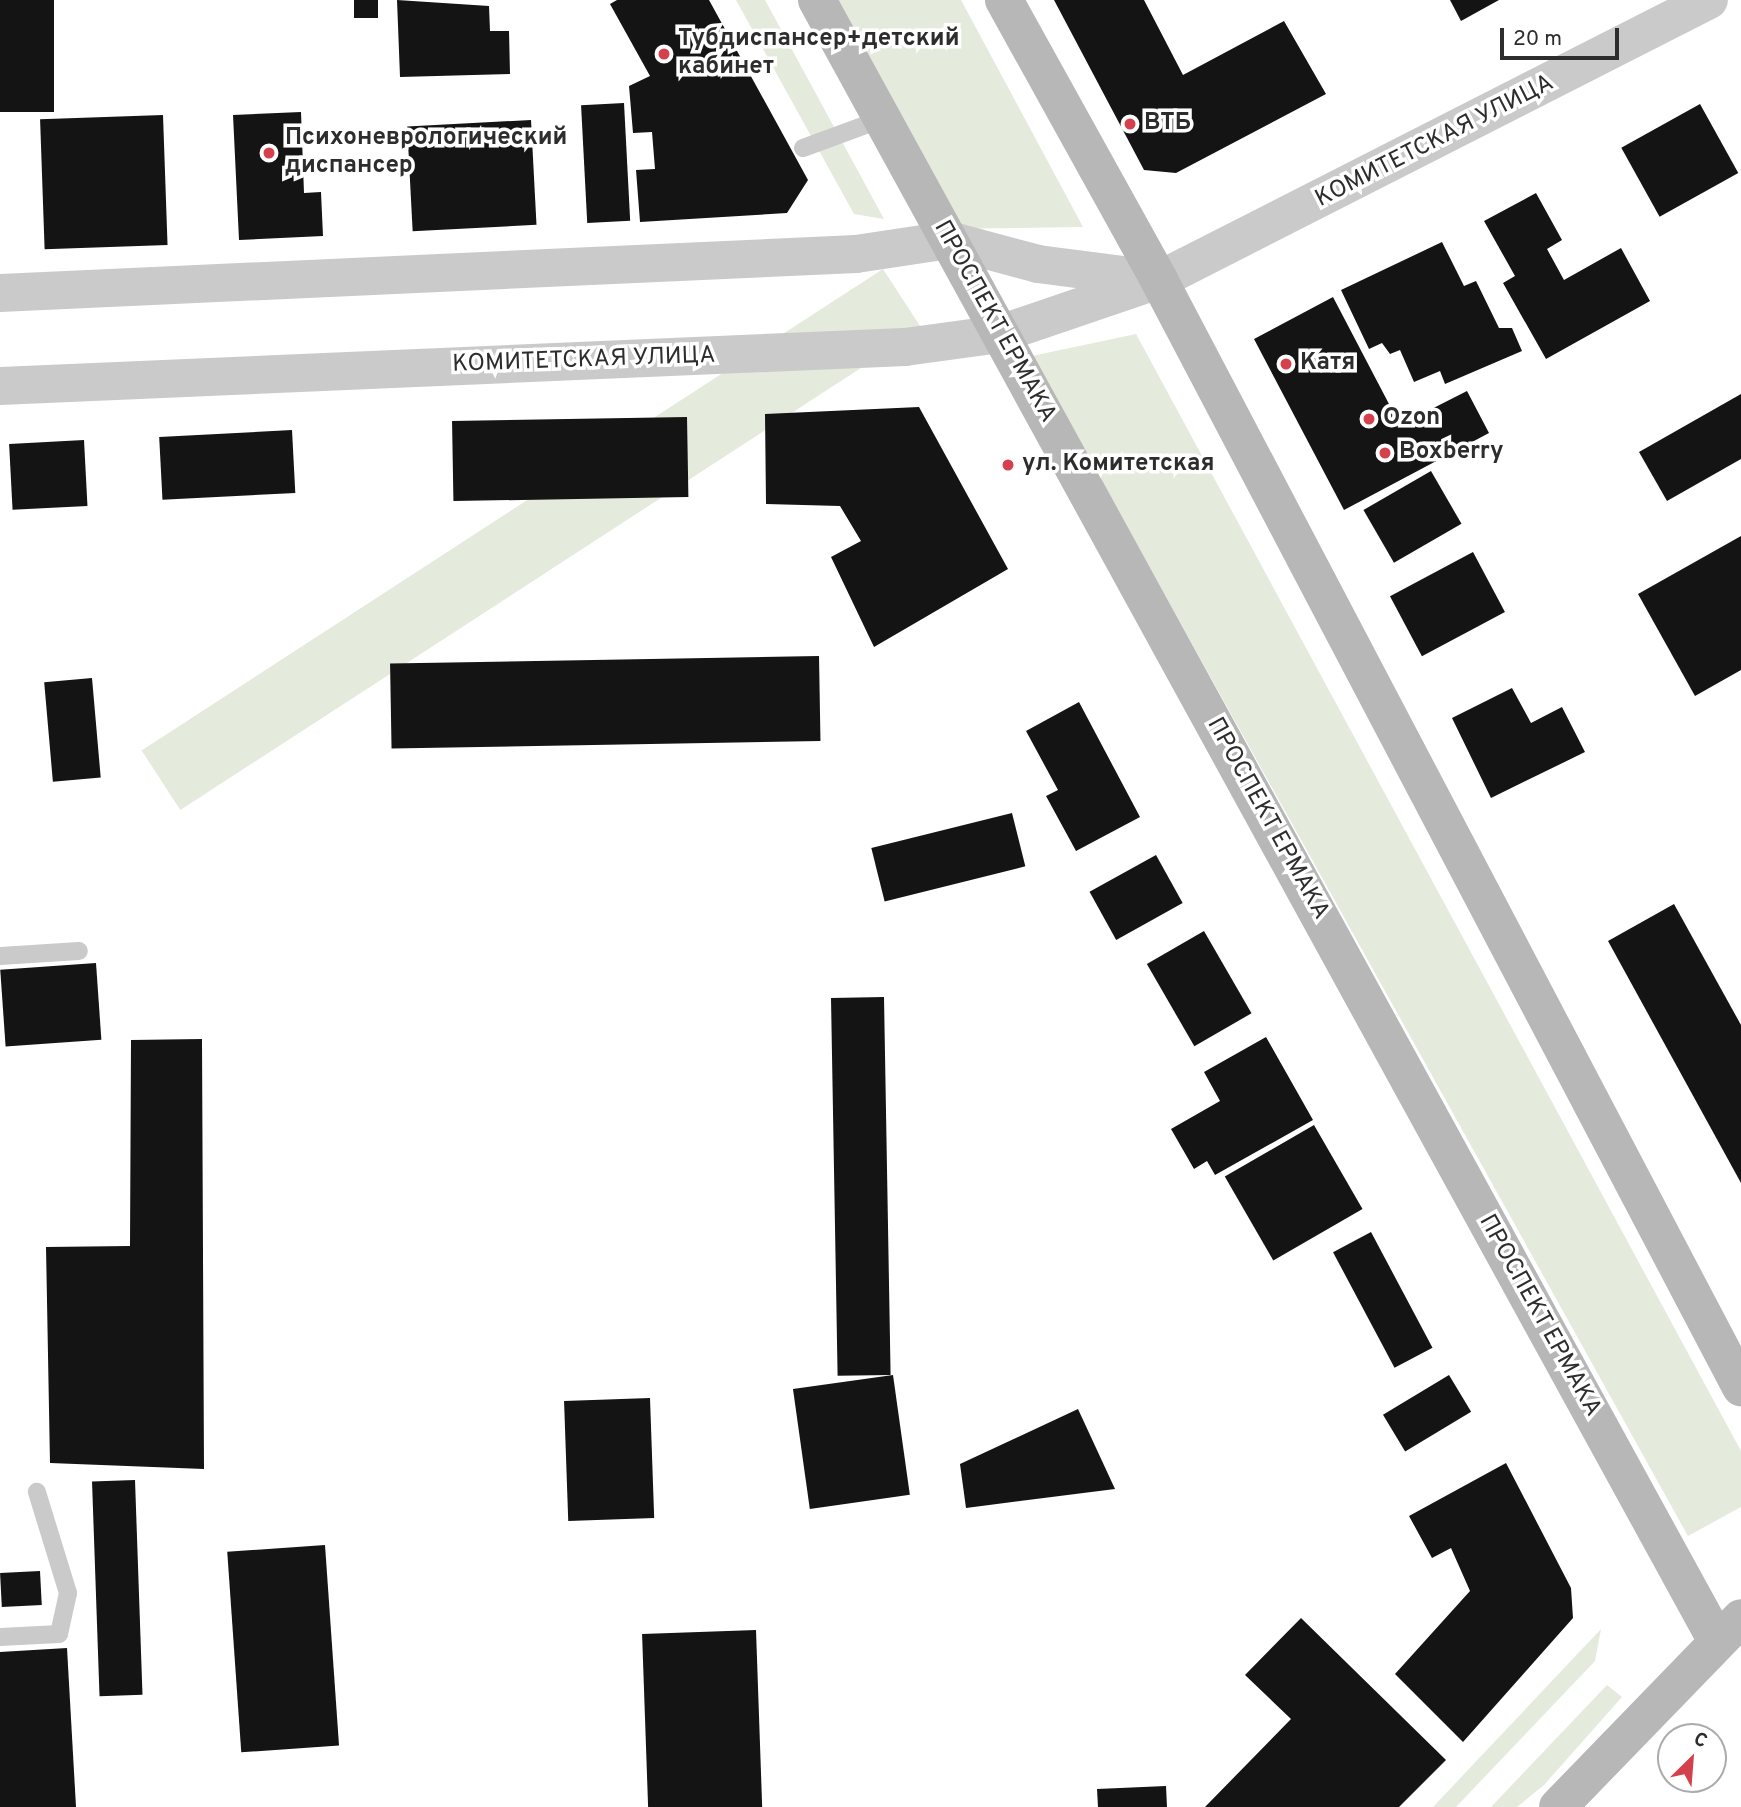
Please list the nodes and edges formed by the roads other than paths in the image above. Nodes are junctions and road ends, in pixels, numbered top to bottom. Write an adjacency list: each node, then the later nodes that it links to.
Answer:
1 (817, 0): 4 (main road, ПРОСПЕКТ ЕРМАКА)
2 (1003, 0): 7 (main road)
3 (1709, 0): 7 (street, КОМИТЕТСКАЯ УЛИЦА)
4 (882, 119): 5 (lane); 6 (main road, ПРОСПЕКТ ЕРМАКА)
5 (803, 148)
6 (949, 240): 7 (street); 8 (street); 9 (main road, ПРОСПЕКТ ЕРМАКА)
7 (1159, 280): 9 (street, КОМИТЕТСКАЯ УЛИЦА); 13 (main road)
8 (0, 293)
9 (1000, 334): 10 (street, КОМИТЕТСКАЯ УЛИЦА); 15 (main road, ПРОСПЕКТ ЕРМАКА)
10 (0, 386)
11 (79, 951): 12 (lane)
12 (0, 956)
13 (1741, 1387)
14 (37, 1492): 16 (lane)
15 (1729, 1628): 17 (main road)
16 (0, 1637)
17 (1558, 1807)

